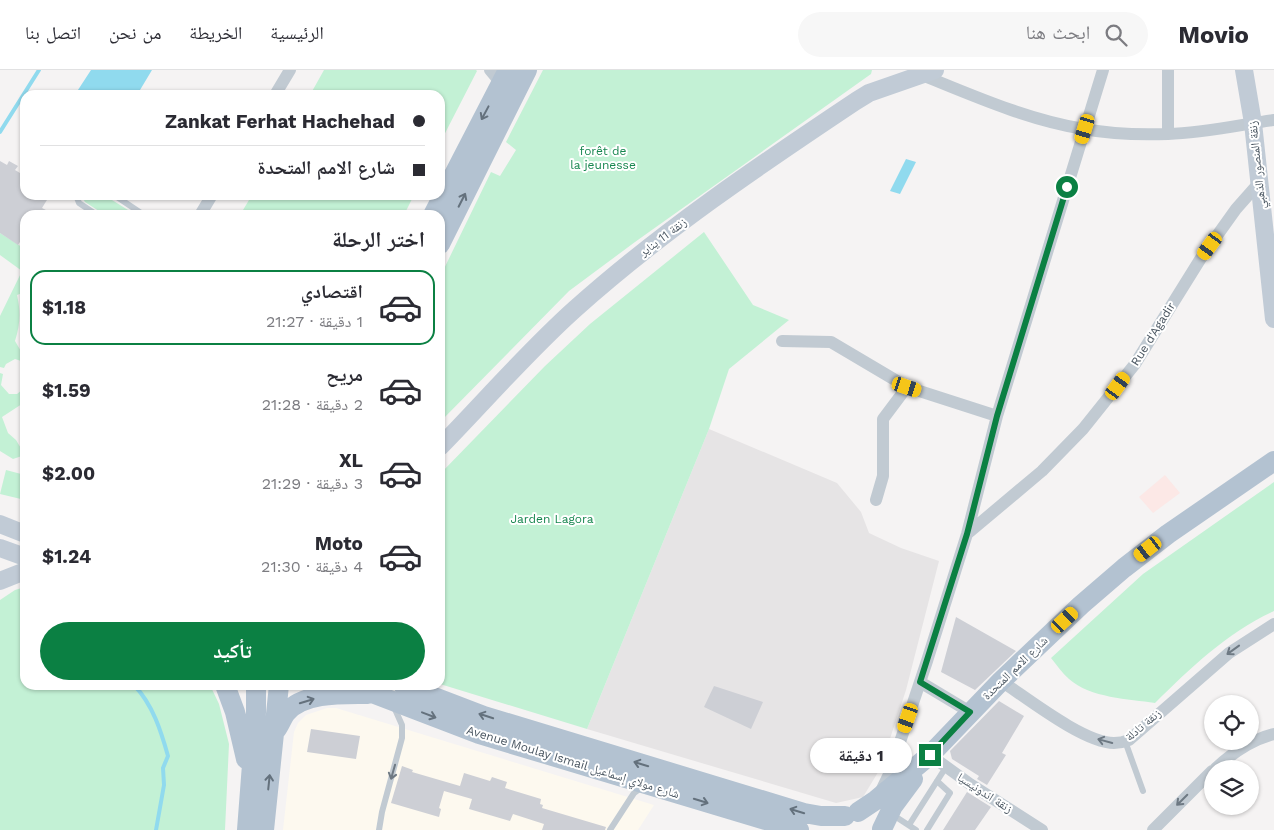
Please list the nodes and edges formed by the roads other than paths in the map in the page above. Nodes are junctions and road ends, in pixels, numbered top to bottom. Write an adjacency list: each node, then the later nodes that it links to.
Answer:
1 (290, 70): 8 (street)
2 (527, 70): 7 (main road)
3 (1103, 70): 11 (street)
4 (1168, 70): 12 (street)
5 (1244, 70): 10 (main road, زنقة المنصور الذهبي)
6 (928, 73): 11 (street); 24 (main road, زنقة 11 يناير)
7 (504, 78): 14 (main road, one-way to 14); 19 (main road, one-way to 7)
8 (277, 90)
9 (1274, 120): 10 (street)
10 (1253, 123): 12 (street); 13 (main road, زنقة المنصور الذهبي)
11 (1085, 129): 12 (street); 23 (street)
12 (1168, 134)
13 (1259, 183): 20 (main road, زنقة المنصور الذهبي); 30 (street, Rue d'Agadir)
14 (445, 190)
15 (78, 200): 17 (lane)
16 (122, 200): 18 (lane)
17 (90, 210)
18 (136, 210)
19 (445, 231)
20 (1274, 319)
21 (782, 341): 22 (street)
22 (907, 387): 23 (street); 26 (street)
23 (997, 416): 30 (street)
24 (445, 442)
25 (1274, 461): 37 (main road, شارع الامم المتحدة)
26 (876, 500)
27 (0, 524): 29 (main road)
28 (0, 531): 31 (main road)
29 (20, 532)
30 (967, 534): 38 (street)
31 (0, 537)
32 (0, 548): 33 (main road)
33 (20, 555)
34 (20, 573): 35 (main road)
35 (0, 581)
36 (1274, 624): 48 (street, زنقة تادلة, one-way to 48)
37 (1001, 681): 45 (main road, شارع الامم المتحدة); 48 (street, زنقة تادلة, one-way to 37)
38 (920, 682): 45 (street); 56 (street)
39 (227, 690): 51 (main road)
40 (256, 690): 51 (main road)
41 (278, 690): 46 (main road)
42 (365, 690): 44 (main road, Avenue Moulay Ismail شارع مولاي إسماعيل)
43 (416, 690): 57 (main road, Avenue Moulay Ismail شارع مولاي إسماعيل, one-way to 43)
44 (379, 695): 46 (main road, one-way to 44); 54 (main road, Avenue Moulay Ismail شارع مولاي إسماعيل, one-way to 54); 62 (lane, one-way to 62)
45 (970, 712): 50 (main road, شارع الامم المتحدة)
46 (274, 734): 61 (main road, one-way to 46)
47 (1274, 734): 49 (street)
48 (1125, 741): 55 (lane)
49 (1227, 760)
50 (938, 761): 52 (lane); 56 (main road, شارع الامم المتحدة); 66 (street, زنقة اندونيسيا)
51 (250, 776): 60 (main road)
52 (937, 780): 58 (lane); 65 (lane)
53 (1204, 780): 67 (street, one-way to 67)
54 (645, 784): 59 (main road, Avenue Moulay Ismail شارع مولاي إسماعيل, one-way to 59); 63 (lane)
55 (1143, 791)
56 (883, 818): 57 (main road); 57 (main road); 58 (lane)
57 (846, 819)
58 (909, 825): 64 (lane)
59 (789, 829)
60 (246, 830)
61 (264, 830)
62 (379, 830)
63 (610, 830)
64 (916, 830)
65 (927, 830)
66 (1042, 830)
67 (1153, 830)

